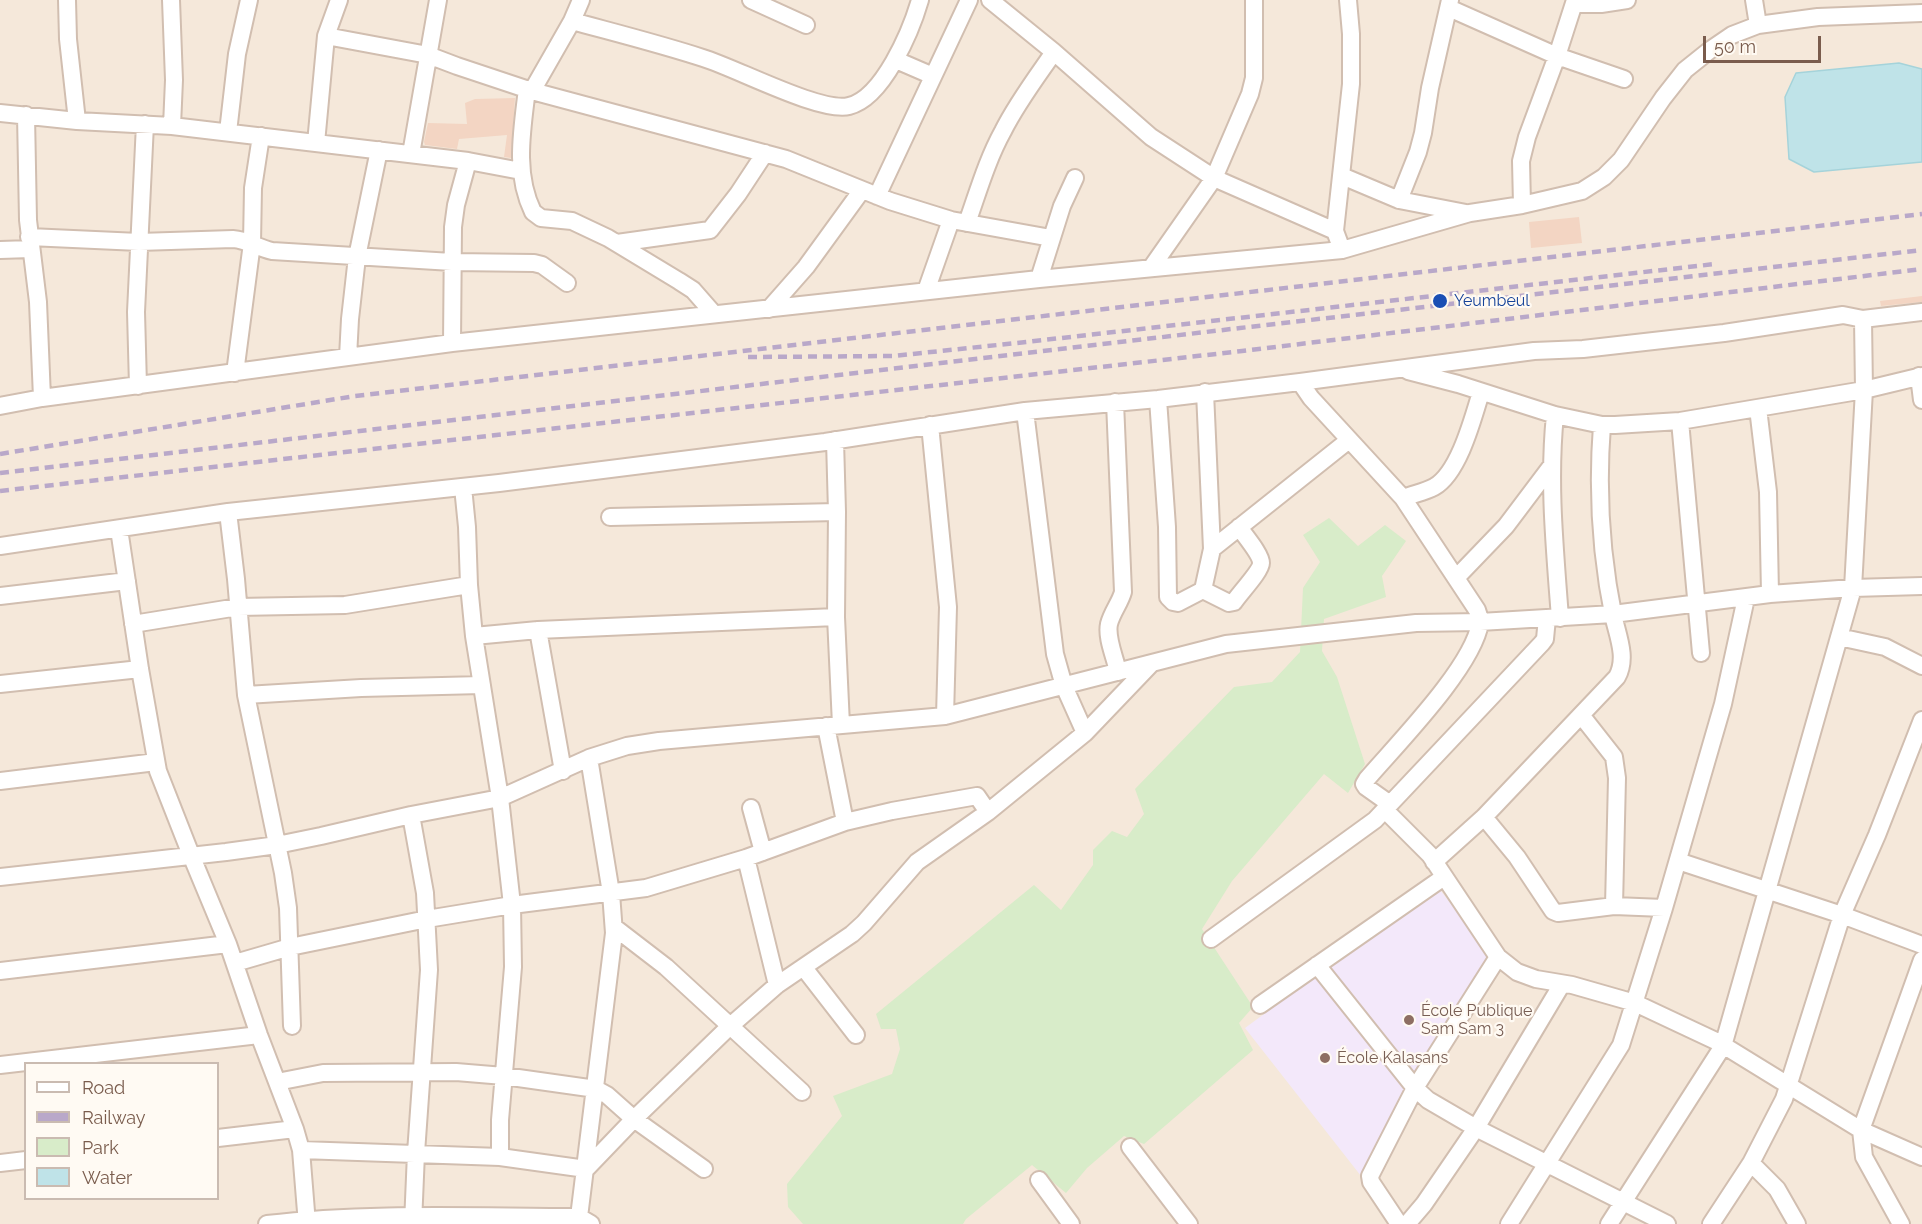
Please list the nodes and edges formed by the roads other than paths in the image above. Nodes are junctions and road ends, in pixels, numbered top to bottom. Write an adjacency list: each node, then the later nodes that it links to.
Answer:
1 (67, 0): 32 (street)
2 (171, 0): 34 (street)
3 (249, 0): 35 (street)
4 (339, 0): 22 (street)
5 (438, 0): 24 (street)
6 (581, 0): 19 (street)
7 (751, 0): 20 (street)
8 (920, 0): 26 (street)
9 (969, 0): 27 (street)
10 (990, 0): 23 (street)
11 (1254, 0): 45 (street)
12 (1348, 0): 43 (street)
13 (1627, 0): 15 (street)
14 (1754, 0): 21 (street)
15 (1574, 2): 25 (street)
16 (1450, 4): 25 (street); 47 (street)
17 (1871, 8): 18 (street); 21 (street)
18 (1922, 14)
19 (572, 21): 26 (street); 29 (street)
20 (806, 25)
21 (1758, 25): 48 (street)
22 (326, 36): 24 (street); 37 (street)
23 (1054, 52): 45 (street); 50 (street)
24 (428, 55): 29 (street); 40 (street)
25 (1557, 56): 28 (street); 48 (street)
26 (896, 60): 27 (street)
27 (933, 76): 46 (street)
28 (1624, 79)
29 (529, 90): 39 (street); 42 (street)
30 (0, 113): 31 (street)
31 (26, 115): 32 (street); 54 (street)
32 (78, 121): 33 (street)
33 (145, 124): 34 (street); 53 (street)
34 (172, 126): 35 (street)
35 (228, 132): 36 (street)
36 (261, 136): 37 (street); 55 (street)
37 (316, 143): 38 (street)
38 (379, 150): 40 (street); 59 (street)
39 (765, 153): 46 (street); 56 (street)
40 (411, 154): 41 (street)
41 (468, 161): 42 (street); 60 (street)
42 (521, 171): 56 (street)
43 (1342, 176): 47 (street); 51 (street)
44 (1075, 178): 52 (street)
45 (1214, 178): 51 (street); 61 (street)
46 (869, 193): 50 (street); 65 (street)
47 (1399, 200): 49 (street)
48 (1522, 205): 49 (street)
49 (1470, 213): 58 (street)
50 (959, 222): 52 (street); 64 (street)
51 (1335, 231): 58 (street)
52 (1051, 238): 62 (street)
53 (139, 242): 54 (street); 55 (street); 75 (street)
54 (30, 243): 57 (street); 79 (street)
55 (252, 243): 59 (street); 72 (street)
56 (617, 243): 67 (street)
57 (0, 250)
58 (1342, 250): 61 (street)
59 (357, 257): 60 (street); 70 (street)
60 (452, 262): 63 (street); 69 (street)
61 (1151, 268): 62 (street)
62 (1039, 279): 64 (street)
63 (567, 282)
64 (926, 291): 65 (street)
65 (769, 309): 67 (street)
66 (1922, 312): 68 (street)
67 (714, 314): 69 (street)
68 (1863, 319): 71 (street); 76 (street)
69 (452, 343): 70 (street)
70 (348, 357): 72 (street)
71 (1398, 369): 74 (street); 78 (street)
72 (235, 373): 75 (street)
73 (1920, 376): 76 (street); 81 (street)
74 (1300, 382): 77 (street); 91 (street)
75 (138, 386): 79 (street)
76 (1864, 390): 84 (street); 106 (street)
77 (1205, 392): 80 (street); 101 (street)
78 (1482, 392): 86 (street); 94 (street)
79 (42, 398): 83 (street)
80 (1158, 399): 82 (street); 107 (street)
81 (1922, 399)
82 (1115, 402): 85 (street); 125 (street)
83 (0, 406)
84 (1758, 408): 87 (street); 108 (street)
85 (1025, 411): 89 (street); 128 (street)
86 (1555, 415): 88 (street); 92 (street)
87 (1680, 421): 88 (street); 111 (street)
88 (1602, 424): 113 (street)
89 (930, 425): 90 (street); 131 (street)
90 (835, 440): 93 (street); 96 (street)
91 (1349, 440): 94 (street); 98 (street)
92 (1552, 465): 102 (street); 115 (street)
93 (463, 487): 95 (street); 104 (street)
94 (1403, 498): 102 (street)
95 (228, 512): 99 (street); 112 (street)
96 (837, 512): 97 (street); 114 (street)
97 (610, 517)
98 (1239, 527): 101 (street); 107 (street)
99 (120, 529): 100 (street); 103 (street)
100 (0, 546)
101 (1212, 549): 107 (street)
102 (1456, 578): 116 (street)
103 (127, 581): 109 (street); 117 (street)
104 (469, 585): 112 (street); 119 (street)
105 (1922, 586): 106 (street)
106 (1853, 588): 108 (street); 120 (street)
107 (1203, 590)
108 (1770, 594): 110 (street)
109 (0, 596)
110 (1746, 598): 111 (street); 150 (street)
111 (1696, 603): 113 (street); 121 (street)
112 (238, 607): 117 (street); 129 (street)
113 (1613, 614): 115 (street); 130 (street)
114 (836, 616): 118 (street); 133 (street)
115 (1553, 618): 116 (street); 140 (street)
116 (1480, 622): 122 (street); 140 (street)
117 (133, 624): 124 (street)
118 (538, 630): 119 (street); 137 (street)
119 (474, 636): 127 (street)
120 (1839, 637): 123 (street); 154 (street)
121 (1701, 653)
122 (1151, 664): 125 (street); 134 (street)
123 (1922, 666)
124 (140, 669): 126 (street); 136 (street)
125 (1118, 672): 128 (street)
126 (0, 684)
127 (482, 685): 129 (street); 139 (street)
128 (1064, 686): 131 (street); 134 (street)
129 (246, 695): 146 (street)
130 (1581, 715): 144 (street); 157 (street)
131 (945, 716): 133 (street)
132 (1922, 720): 159 (street)
133 (833, 725): 135 (street); 145 (street)
134 (1085, 733): 142 (street)
135 (589, 758): 137 (street); 155 (street)
136 (156, 762): 138 (street); 148 (street)
137 (563, 771): 139 (street)
138 (0, 781)
139 (500, 798): 143 (street); 156 (street)
140 (1387, 807): 151 (street); 162 (street)
141 (751, 808): 147 (street)
142 (988, 812): 145 (street); 170 (street)
143 (411, 815): 146 (street); 160 (street)
144 (1484, 817): 151 (street); 157 (street)
145 (845, 822): 147 (street)
146 (277, 845): 148 (street); 165 (street)
147 (763, 852): 149 (street)
148 (191, 855): 153 (street); 163 (street)
149 (746, 858): 155 (street); 173 (street)
150 (1678, 861): 154 (street); 158 (street)
151 (1434, 862): 152 (street)
152 (1444, 877): 166 (street); 169 (street)
153 (0, 878)
154 (1767, 890): 159 (street); 180 (street)
155 (611, 893): 156 (street); 161 (street)
156 (513, 904): 160 (street); 185 (street)
157 (1614, 906): 158 (street)
158 (1664, 908): 174 (street)
159 (1842, 915): 164 (street); 187 (street)
160 (427, 919): 165 (street); 184 (street)
161 (614, 927): 177 (street); 189 (street)
162 (1211, 939)
163 (228, 944): 168 (street); 171 (street)
164 (1922, 945)
165 (290, 947): 168 (street); 176 (street)
166 (1497, 957): 172 (street); 188 (street)
167 (1922, 960): 194 (street)
168 (235, 963): 178 (street)
169 (1317, 966): 175 (street); 188 (street)
170 (804, 968): 173 (street); 179 (street)
171 (0, 971)
172 (1562, 984): 174 (street); 192 (street)
173 (777, 985): 177 (street)
174 (1635, 1003): 180 (street); 203 (street)
175 (1260, 1005)
176 (292, 1026)
177 (729, 1027): 190 (street); 191 (street)
178 (259, 1035): 182 (street); 186 (street)
179 (856, 1035)
180 (1723, 1046): 187 (street); 208 (street)
181 (24, 1062): 183 (street)
182 (26, 1062)
183 (0, 1065)
184 (421, 1071): 185 (street); 186 (street); 198 (street)
185 (504, 1076): 189 (street); 199 (street)
186 (277, 1082): 193 (street)
187 (1788, 1087): 194 (street); 204 (street)
188 (1415, 1088): 192 (street); 215 (street)
189 (596, 1089): 191 (street); 205 (street)
190 (802, 1092)
191 (634, 1119): 205 (street); 206 (street)
192 (1476, 1128): 203 (street); 216 (street)
193 (295, 1129): 195 (street); 197 (street)
194 (1861, 1130): 200 (street); 222 (street)
195 (219, 1138)
196 (1130, 1147): 214 (street)
197 (301, 1150): 198 (street); 211 (street)
198 (416, 1152): 199 (street); 209 (street)
199 (500, 1157): 205 (street)
200 (1922, 1157)
201 (24, 1160): 202 (street)
202 (0, 1162)
203 (1547, 1164): 208 (street); 217 (street)
204 (1751, 1164): 220 (street); 221 (street)
205 (586, 1169): 210 (street)
206 (704, 1169)
207 (1039, 1180): 213 (street)
208 (1624, 1202): 218 (street); 219 (street)
209 (413, 1221): 210 (street); 211 (street)
210 (585, 1221)
211 (307, 1222): 212 (street)
212 (267, 1224)
213 (1071, 1224)
214 (1189, 1224)
215 (1399, 1224)
216 (1407, 1224)
217 (1509, 1224)
218 (1609, 1224)
219 (1667, 1224)
220 (1711, 1224)
221 (1797, 1224)
222 (1901, 1224)

